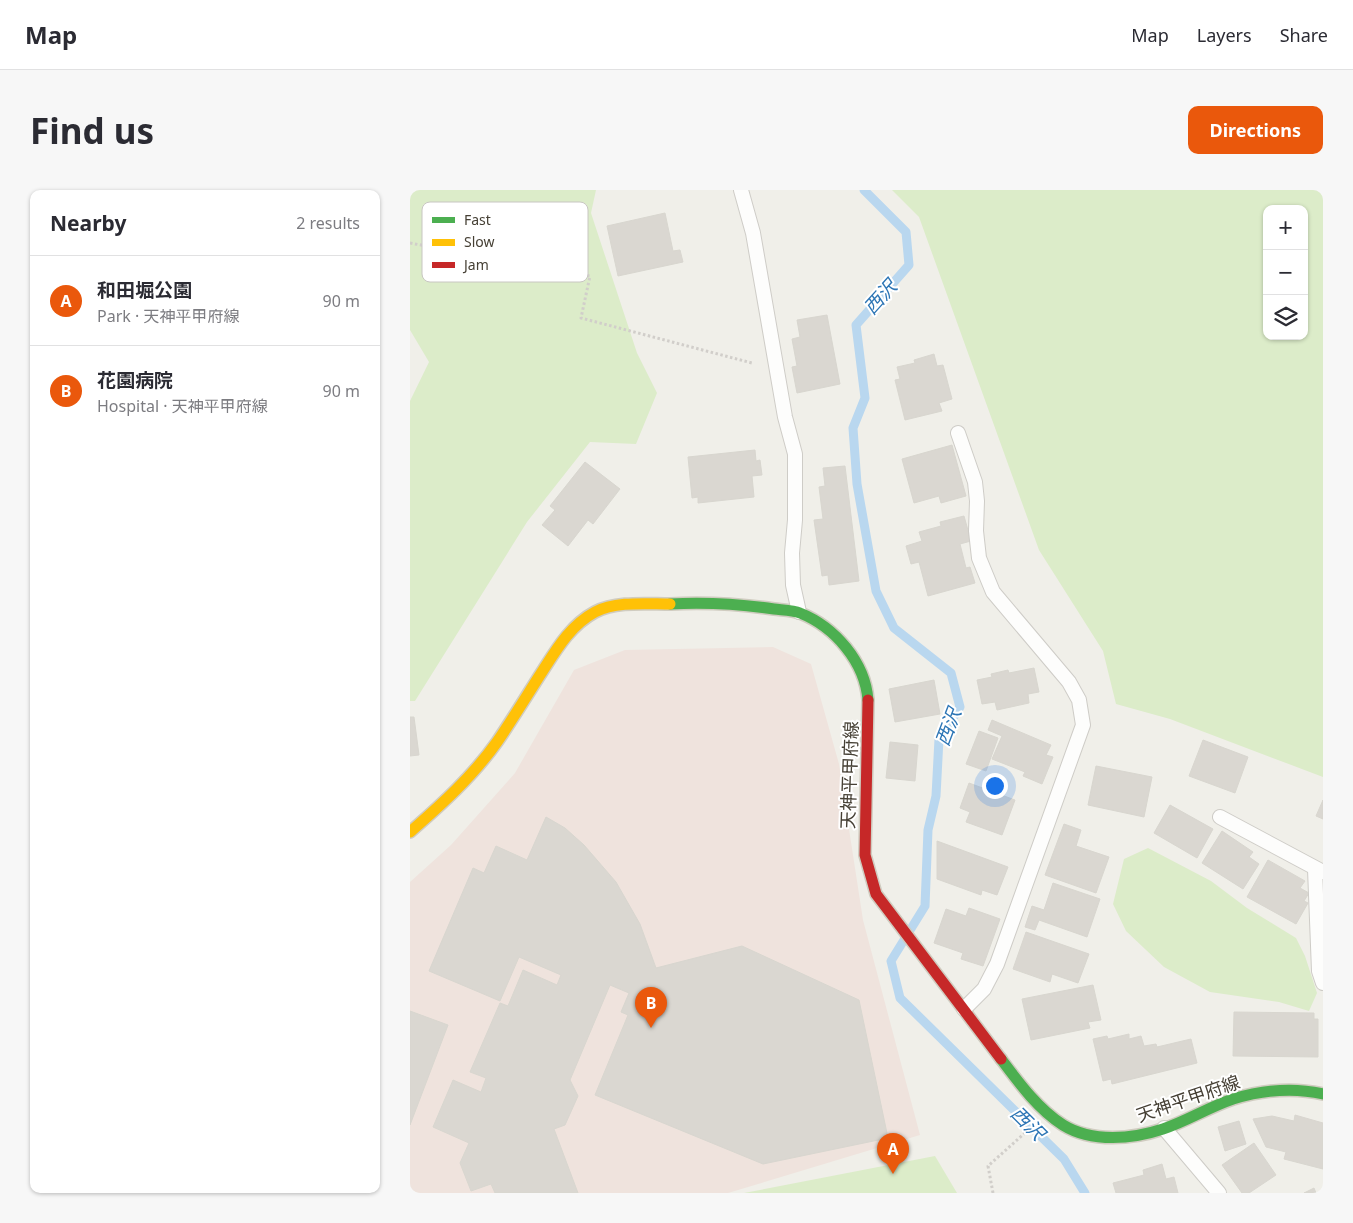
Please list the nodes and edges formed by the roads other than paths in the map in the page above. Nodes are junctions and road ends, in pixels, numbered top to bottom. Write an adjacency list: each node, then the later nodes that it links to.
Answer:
1 (741, 190): 3 (lane)
2 (958, 433): 8 (lane)
3 (799, 612): 5 (main road, 天神平甲府線); 8 (main road, 天神平甲府線)
4 (1220, 817): 6 (lane)
5 (410, 832)
6 (1319, 870): 7 (lane)
7 (1323, 983)
8 (964, 1009): 10 (main road, 天神平甲府線)
9 (1323, 1094): 10 (main road, 天神平甲府線)
10 (1164, 1128): 11 (lane)
11 (1219, 1193)

